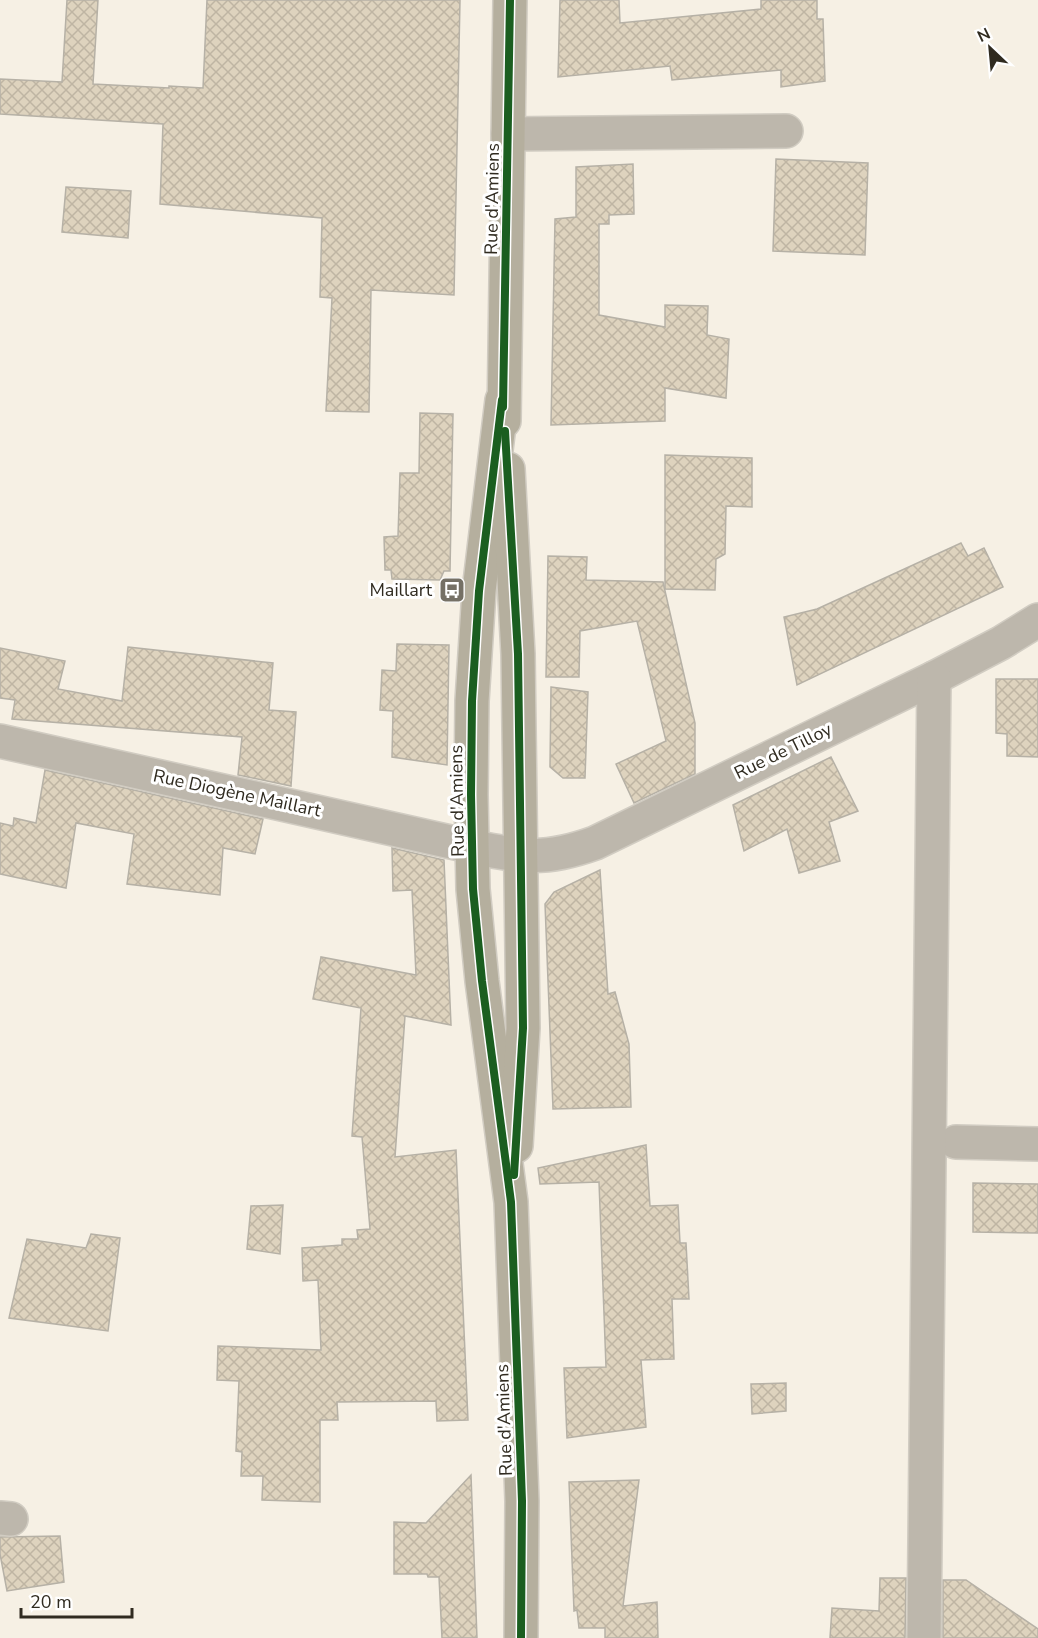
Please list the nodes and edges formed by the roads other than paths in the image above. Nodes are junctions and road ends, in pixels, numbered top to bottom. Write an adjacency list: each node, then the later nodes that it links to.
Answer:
1 (510, 0): 3 (main road, Rue d'Amiens)
2 (786, 131): 3 (street)
3 (508, 134): 4 (main road, Rue d'Amiens)
4 (502, 400): 8 (main road, Rue d'Amiens); 9 (main road, Rue d'Amiens)
5 (1038, 620): 6 (street, Rue de Tilloy)
6 (934, 678): 9 (street, Rue de Tilloy); 16 (street)
7 (0, 741): 8 (street, Rue Diogène Maillart)
8 (473, 847): 9 (street, Rue de Tilloy); 12 (main road, Rue d'Amiens)
9 (520, 857): 12 (main road, Rue d'Amiens)
10 (956, 1142): 11 (street)
11 (1038, 1144)
12 (511, 1202): 13 (main road, Rue d'Amiens)
13 (522, 1501): 14 (main road, Rue d'Amiens); 15 (main road, Rue d'Amiens)
14 (520, 1638)
15 (536, 1638)
16 (924, 1638)

